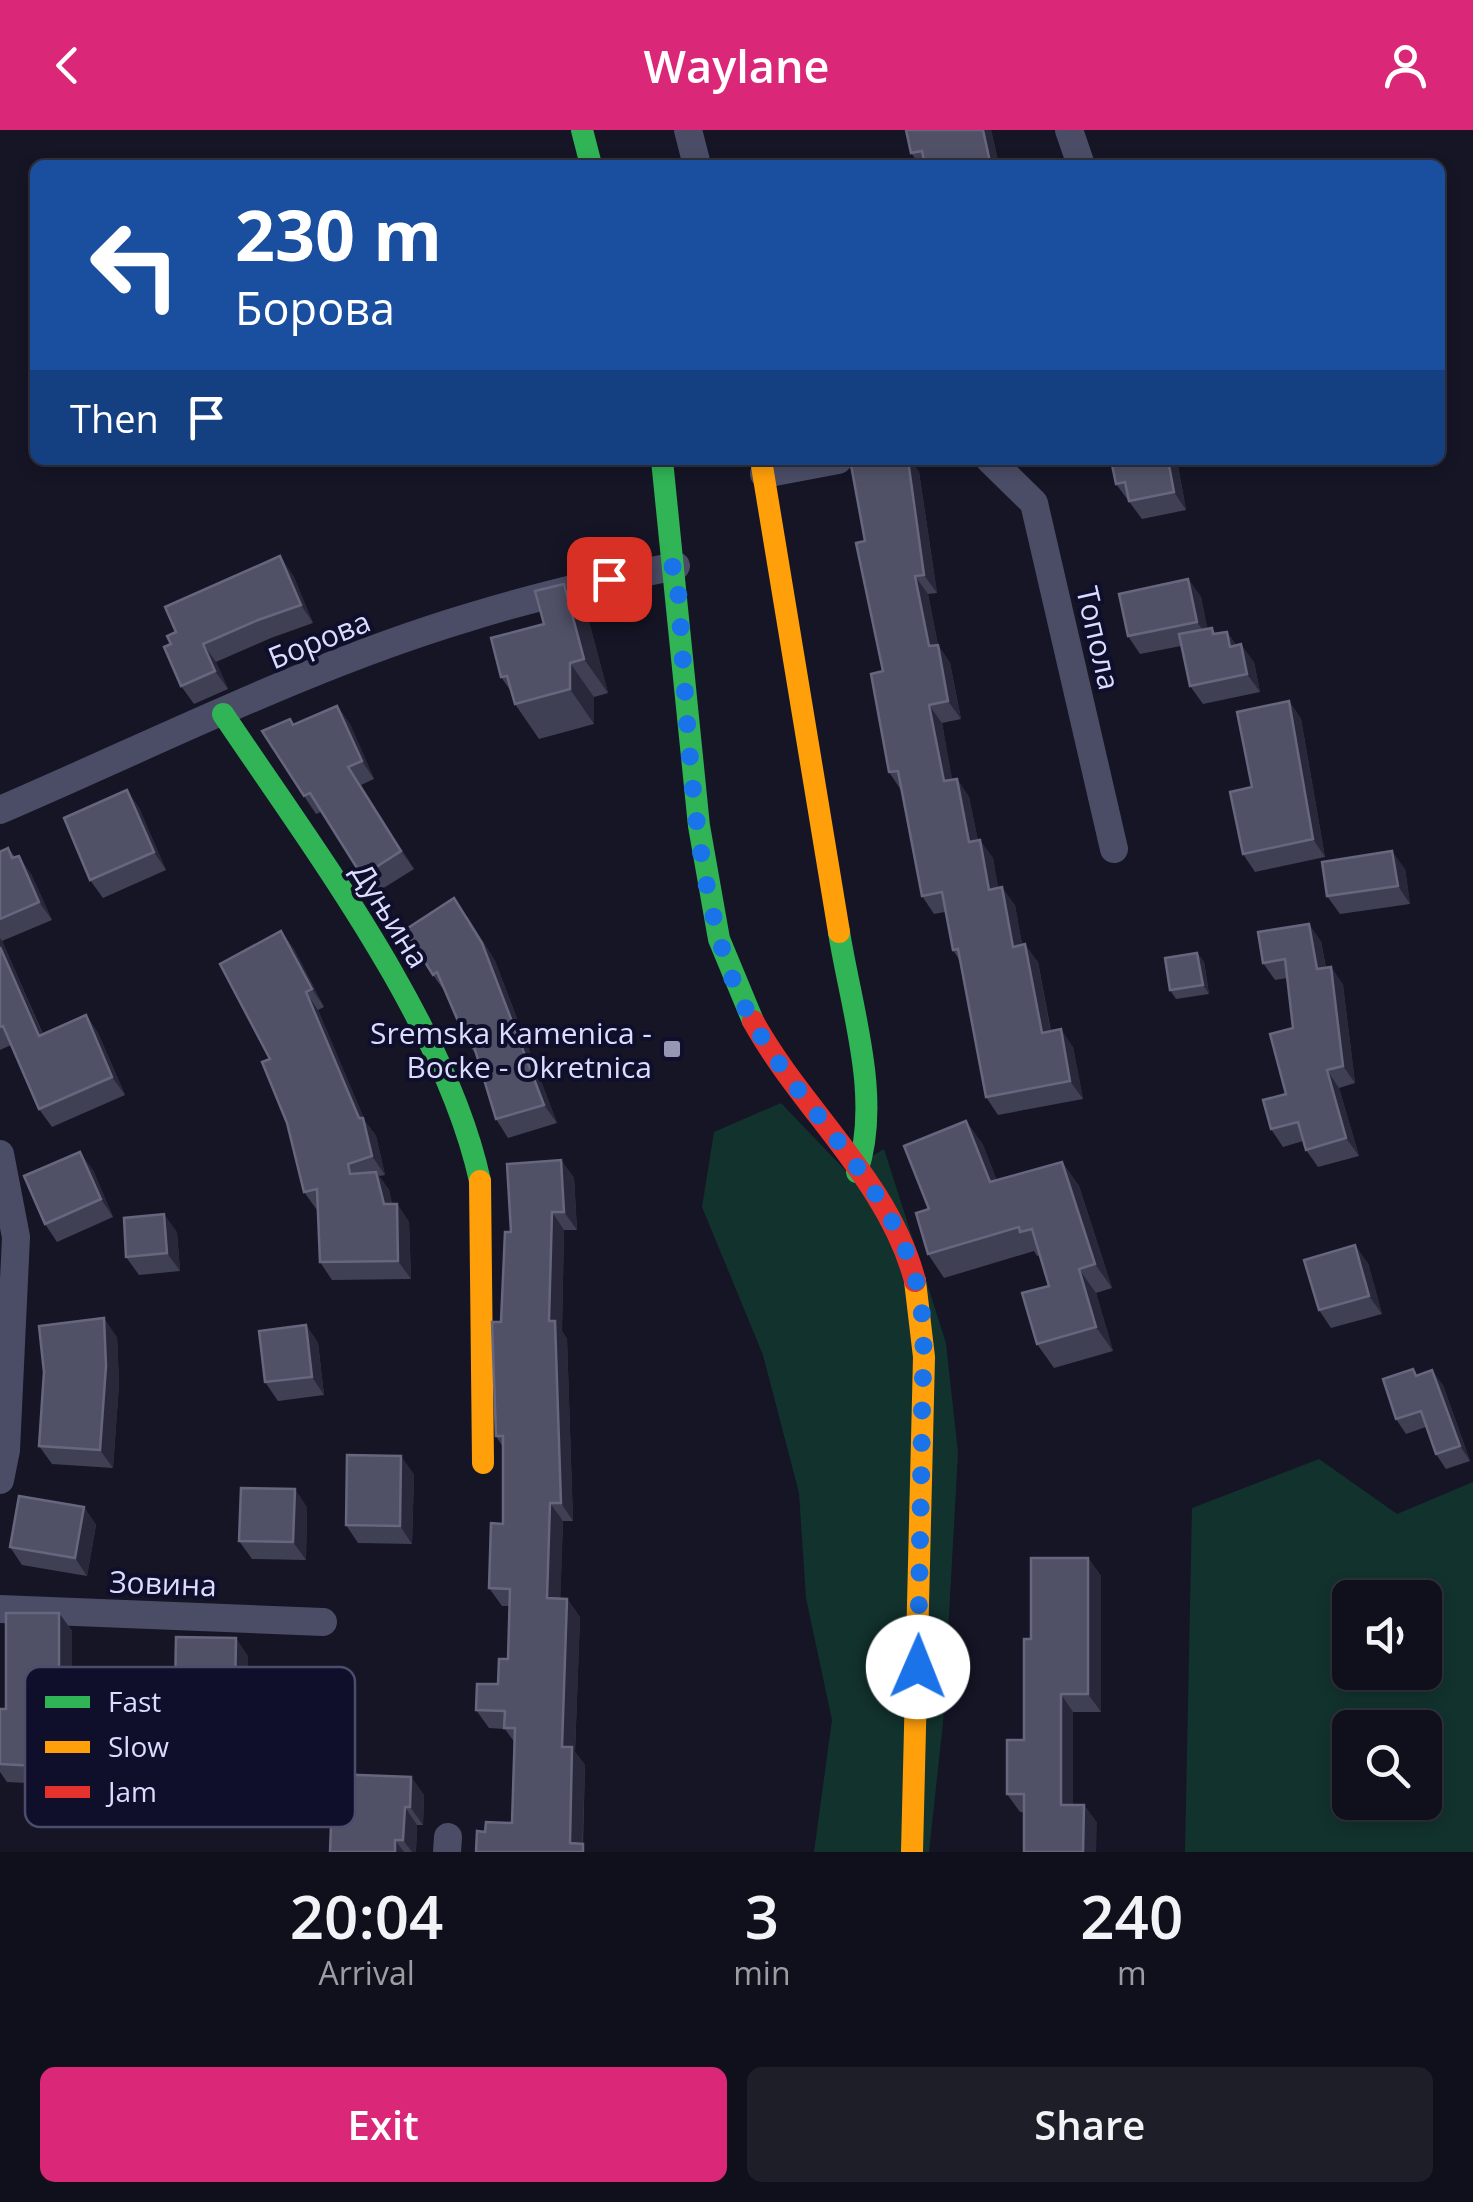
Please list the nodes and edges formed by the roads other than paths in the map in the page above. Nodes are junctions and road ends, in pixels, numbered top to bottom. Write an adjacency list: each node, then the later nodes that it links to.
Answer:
1 (582, 130): 4 (street)
2 (688, 130): 5 (street)
3 (1069, 130): 6 (street)
4 (590, 160)
5 (696, 160)
6 (1080, 160)
7 (663, 465): 10 (street)
8 (995, 465): 13 (street, Топола)
9 (762, 467): 15 (street)
10 (676, 566): 11 (street, Борова); 15 (street)
11 (223, 714): 12 (street, Борова); 16 (street, Дуњина)
12 (0, 810)
13 (1114, 848)
14 (0, 1154): 17 (street)
15 (857, 1172): 20 (street)
16 (483, 1462)
17 (0, 1480)
18 (0, 1609): 19 (street, Зовина)
19 (323, 1622)
20 (912, 1852)

